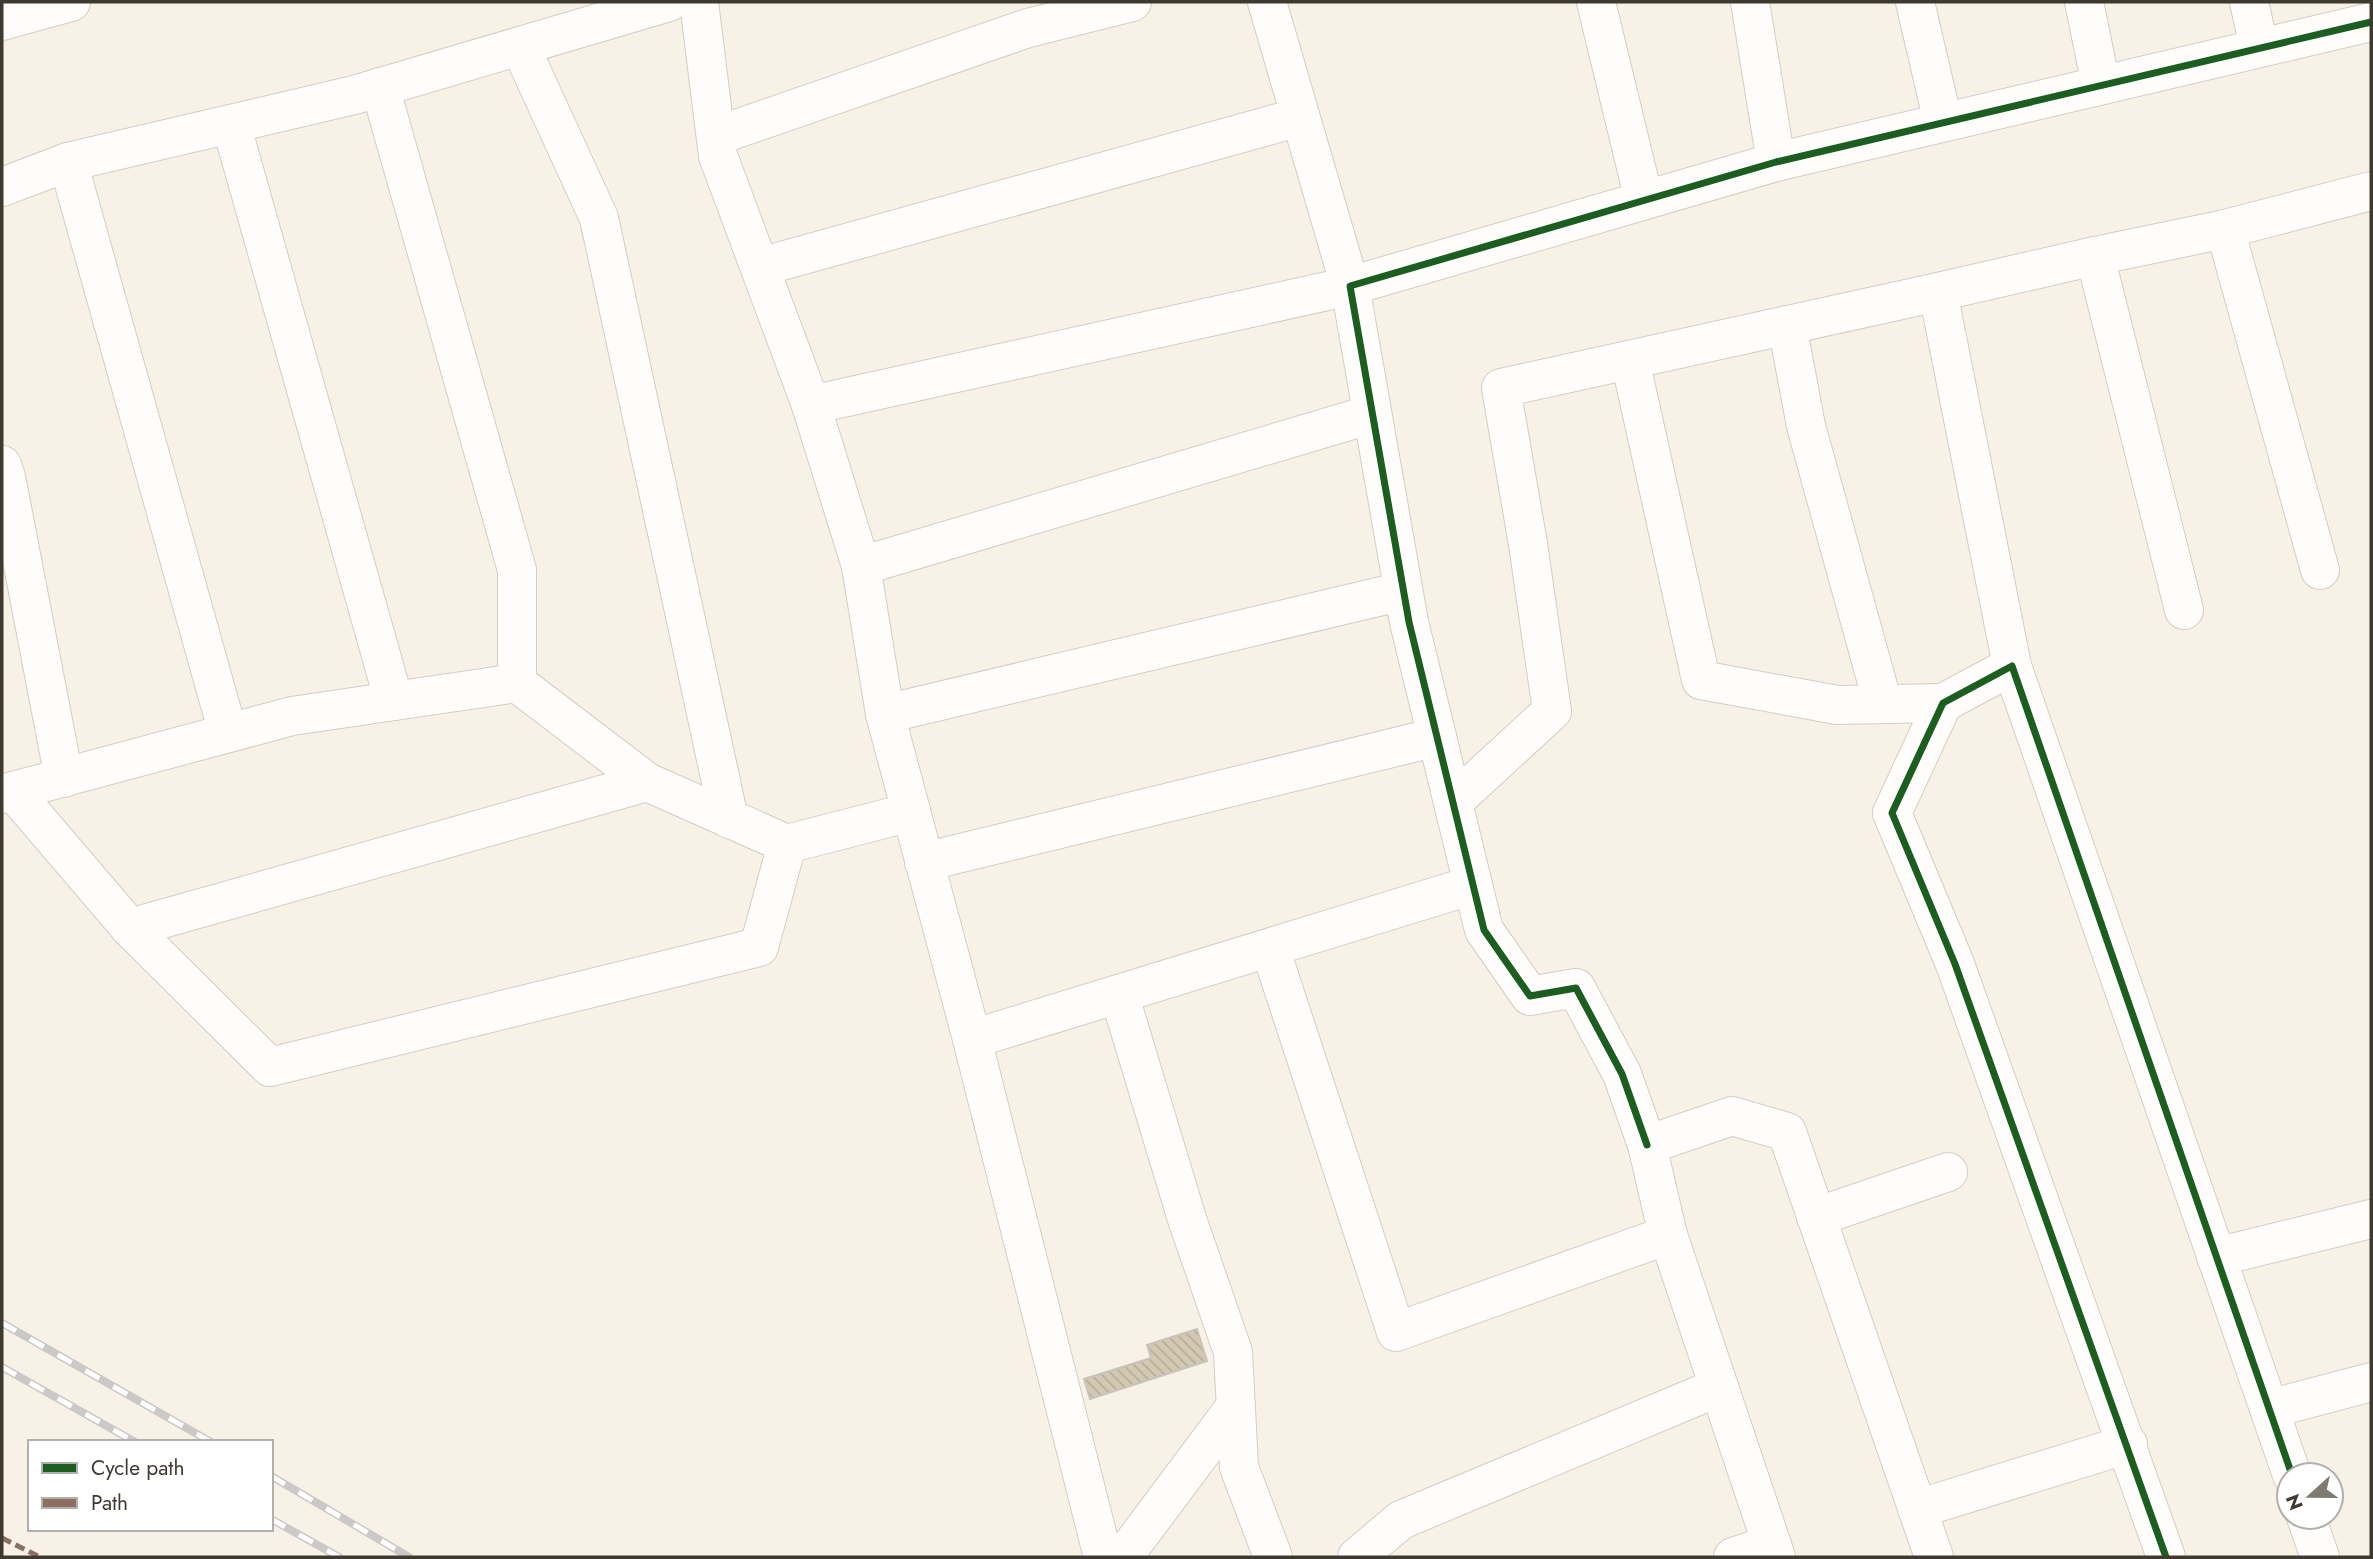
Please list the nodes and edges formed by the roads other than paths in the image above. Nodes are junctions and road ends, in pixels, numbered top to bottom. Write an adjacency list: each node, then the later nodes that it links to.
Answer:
1 (71, 2): 11 (street)
2 (669, 2): 13 (street)
3 (699, 2): 20 (street)
4 (1132, 2): 20 (street)
5 (1267, 2): 17 (street)
6 (1596, 2): 25 (street)
7 (1749, 2): 22 (street)
8 (1915, 2): 18 (street)
9 (2084, 2): 15 (street)
10 (2249, 2): 14 (street)
11 (2, 21)
12 (2371, 22): 14 (street)
13 (520, 46): 16 (street); 53 (street)
14 (2259, 47): 15 (street)
15 (2101, 85): 18 (street)
16 (380, 87): 19 (street); 41 (street)
17 (1300, 117): 28 (street); 29 (street)
18 (1943, 122): 22 (street)
19 (231, 124): 21 (street); 42 (street)
20 (716, 136): 28 (street)
21 (68, 162): 23 (street); 46 (street)
22 (1776, 162): 25 (street)
23 (2, 187)
24 (2371, 191): 26 (street)
25 (1644, 200): 29 (street)
26 (2225, 229): 27 (street); 37 (street)
27 (2095, 256): 30 (street); 39 (street)
28 (760, 267): 33 (street)
29 (1350, 286): 33 (street); 34 (street)
30 (1938, 292): 31 (street); 40 (street)
31 (1787, 326): 32 (street); 44 (street)
32 (1630, 360): 44 (street); 51 (street)
33 (811, 405): 36 (street)
34 (1372, 414): 36 (street); 38 (street)
35 (3, 474): 48 (street)
36 (861, 566): 45 (street)
37 (2320, 570)
38 (1403, 591): 45 (street); 47 (street)
39 (2184, 610)
40 (2012, 666): 43 (street); 66 (street)
41 (517, 683): 42 (street); 49 (street)
42 (394, 701): 46 (street)
43 (1943, 703): 44 (street); 71 (street)
44 (1883, 704)
45 (885, 714): 52 (street)
46 (228, 733): 48 (street)
47 (1437, 737): 51 (street); 55 (street)
48 (64, 778): 50 (street)
49 (647, 782): 53 (street); 57 (street)
50 (8, 793): 57 (street)
51 (1453, 802): 56 (street)
52 (911, 812): 54 (street); 55 (street)
53 (729, 819): 54 (street)
54 (787, 844): 57 (street)
55 (924, 862): 60 (street)
56 (1473, 886): 58 (street); 61 (street)
57 (130, 928)
58 (1270, 948): 59 (street); 65 (street)
59 (1119, 994): 60 (street); 69 (street)
60 (972, 1039): 76 (street)
61 (1647, 1145): 63 (street); 65 (street)
62 (1948, 1172): 63 (street)
63 (1816, 1217): 73 (street)
64 (2371, 1219): 66 (street)
65 (1668, 1234): 68 (street)
66 (2216, 1257): 70 (street)
67 (2371, 1382): 70 (street)
68 (1719, 1387): 75 (street); 79 (street)
69 (1236, 1406): 77 (street); 78 (street)
70 (2269, 1409): 72 (street)
71 (2128, 1444): 73 (street); 82 (street)
72 (2287, 1461)
73 (1917, 1509): 81 (street)
74 (2311, 1531): 83 (street)
75 (1774, 1551): 80 (street)
76 (1103, 1557)
77 (1123, 1557)
78 (1273, 1557)
79 (1357, 1557)
80 (1733, 1557)
81 (1934, 1557)
82 (2166, 1557)
83 (2320, 1557)

